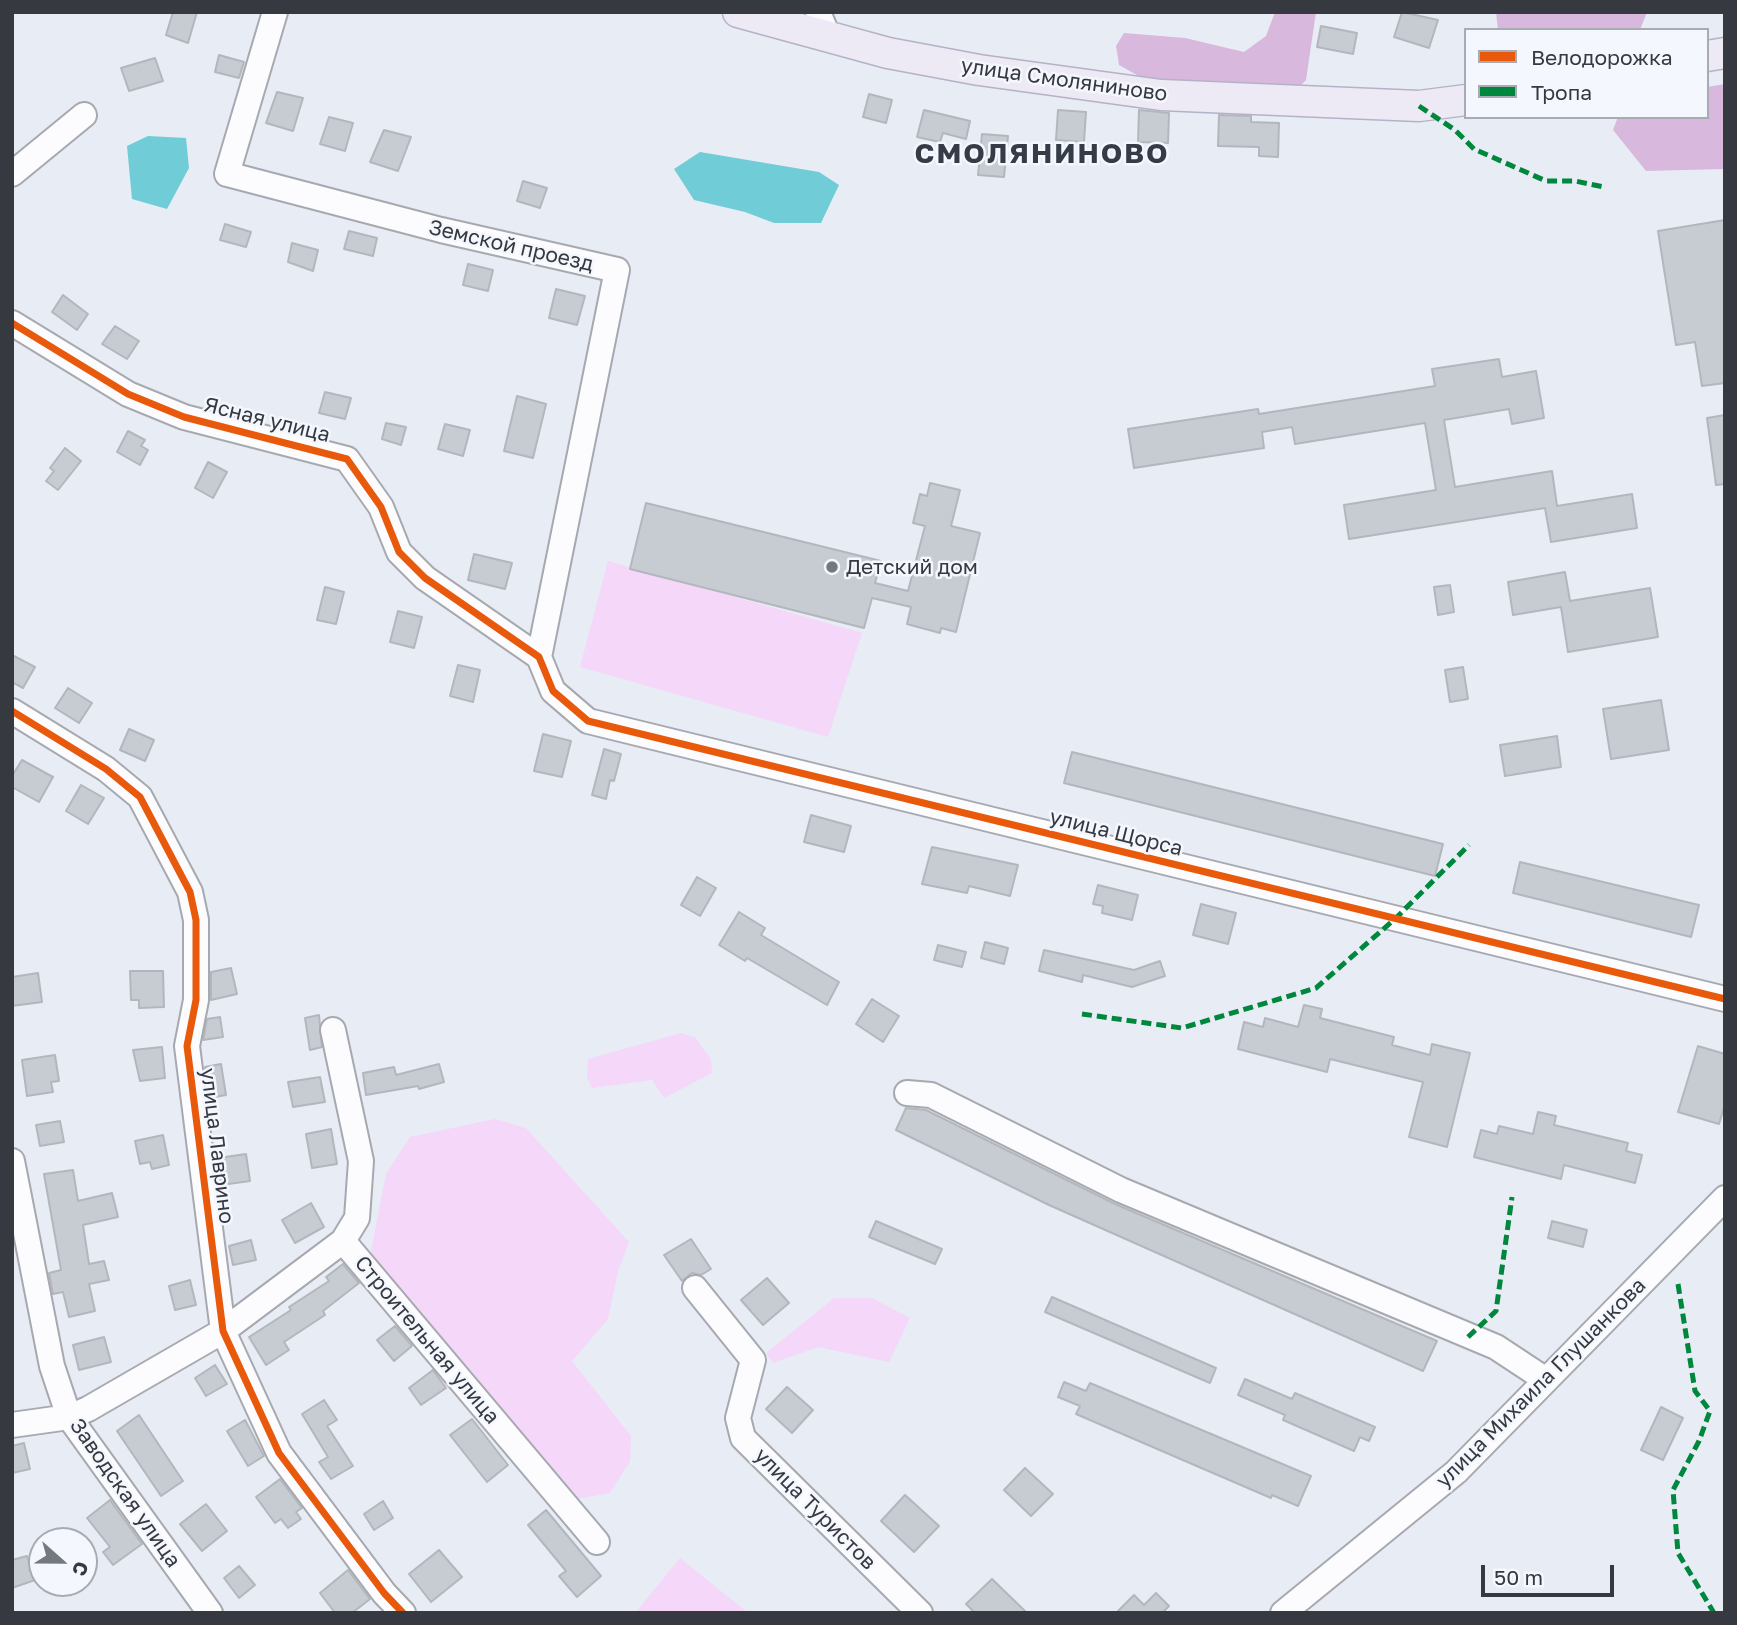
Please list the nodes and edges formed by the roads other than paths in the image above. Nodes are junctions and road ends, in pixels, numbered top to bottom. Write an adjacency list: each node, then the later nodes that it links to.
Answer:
1 (275, 12): 8 (street, Земской проезд)
2 (738, 12): 3 (main road, улица Смоляниново)
3 (823, 24): 4 (main road, улица Смоляниново)
4 (1464, 100)
5 (84, 115): 6 (street)
6 (12, 174)
7 (12, 323): 8 (street, Ясная улица)
8 (536, 655): 10 (street, улица Щорса)
9 (12, 710): 17 (street, улица Лаврино)
10 (1725, 999)
11 (333, 1030): 15 (street, Строительная улица)
12 (907, 1093): 18 (street)
13 (12, 1161): 19 (street, Заводская улица)
14 (1725, 1198): 18 (street, улица Михаила Глушанкова)
15 (344, 1241): 17 (street); 21 (street, Строительная улица)
16 (695, 1288): 24 (street, улица Туристов)
17 (223, 1331): 19 (street); 23 (street, улица Лаврино)
18 (1546, 1380): 25 (street, улица Михаила Глушанкова)
19 (69, 1417): 20 (street); 22 (street, Заводская улица)
20 (12, 1425)
21 (597, 1542)
22 (210, 1613)
23 (403, 1613)
24 (920, 1613)
25 (1283, 1613)

